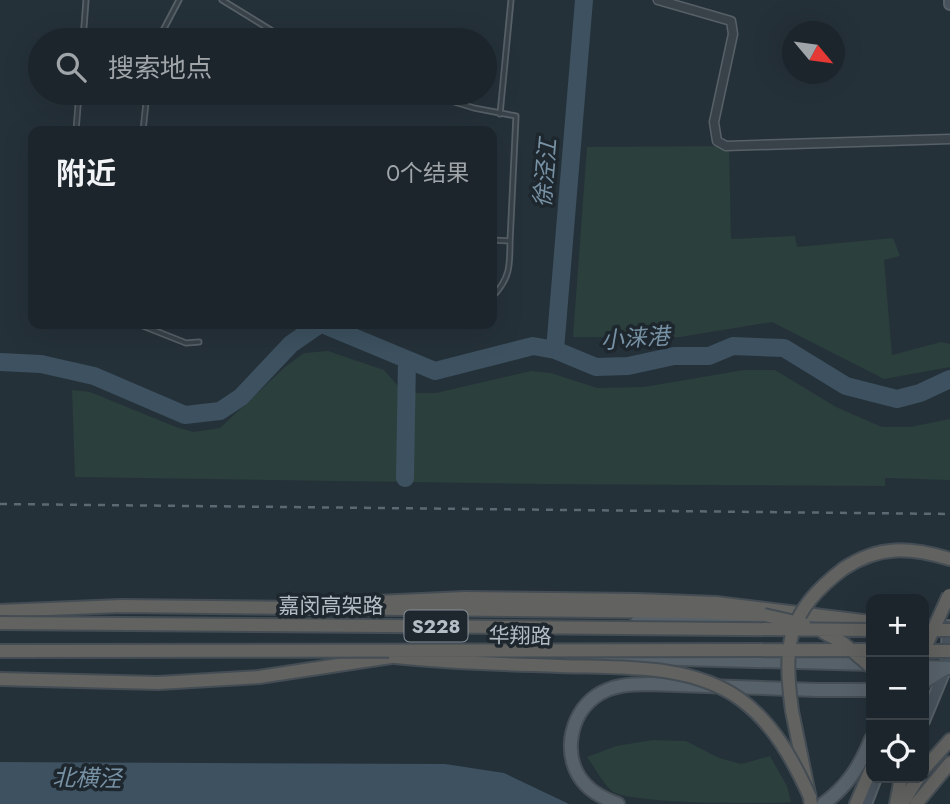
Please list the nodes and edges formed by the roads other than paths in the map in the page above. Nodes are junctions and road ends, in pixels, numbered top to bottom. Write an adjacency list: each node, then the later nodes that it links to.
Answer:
1 (86, 0): 6 (lane)
2 (179, 0): 7 (lane)
3 (222, 0): 8 (lane)
4 (512, 0): 12 (lane)
5 (658, 0): 15 (street)
6 (84, 28)
7 (164, 28)
8 (268, 28)
9 (78, 105): 13 (lane)
10 (146, 105): 14 (lane)
11 (468, 105): 12 (lane)
12 (500, 114): 17 (lane)
13 (76, 126)
14 (144, 126)
15 (950, 139)
16 (497, 240): 17 (lane)
17 (510, 241): 18 (lane)
18 (497, 291)
19 (150, 329): 20 (lane)
20 (199, 342)
21 (950, 559): 56 (highway, bridge)
22 (950, 594): 31 (highway, bridge)
23 (318, 608): 24 (highway); 25 (highway); 39 (highway, bridge)
24 (0, 611)
25 (866, 622)
26 (866, 623): 27 (main road, 华翔路)
27 (0, 625): 30 (highway, 嘉闵高架路 / S228, bridge)
28 (929, 628): 29 (highway, bridge)
29 (949, 628): 42 (main road)
30 (866, 630)
31 (929, 640)
32 (0, 645): 38 (main road, 华翔路)
33 (325, 650): 34 (highway, 嘉闵高架路 / S228, bridge); 35 (highway, 嘉闵高架路 / S228, bridge); 56 (highway, bridge)
34 (866, 650)
35 (0, 651)
36 (929, 651): 37 (highway, bridge)
37 (950, 652)
38 (414, 653): 40 (main road, 华翔路); 43 (highway)
39 (866, 660)
40 (866, 665)
41 (929, 667): 42 (main road)
42 (948, 668): 44 (main road); 46 (main road)
43 (0, 679)
44 (929, 679)
45 (866, 690): 57 (main road)
46 (924, 720)
47 (950, 740): 49 (highway)
48 (866, 749): 58 (main road)
49 (929, 763)
50 (950, 763): 64 (highway)
51 (866, 781): 59 (highway)
52 (874, 783): 60 (main road)
53 (899, 783): 61 (main road)
54 (900, 783): 62 (highway)
55 (915, 783): 63 (highway)
56 (811, 801)
57 (618, 804)
58 (823, 804)
59 (856, 804)
60 (866, 804)
61 (889, 804)
62 (896, 804)
63 (902, 804)
64 (916, 804)

